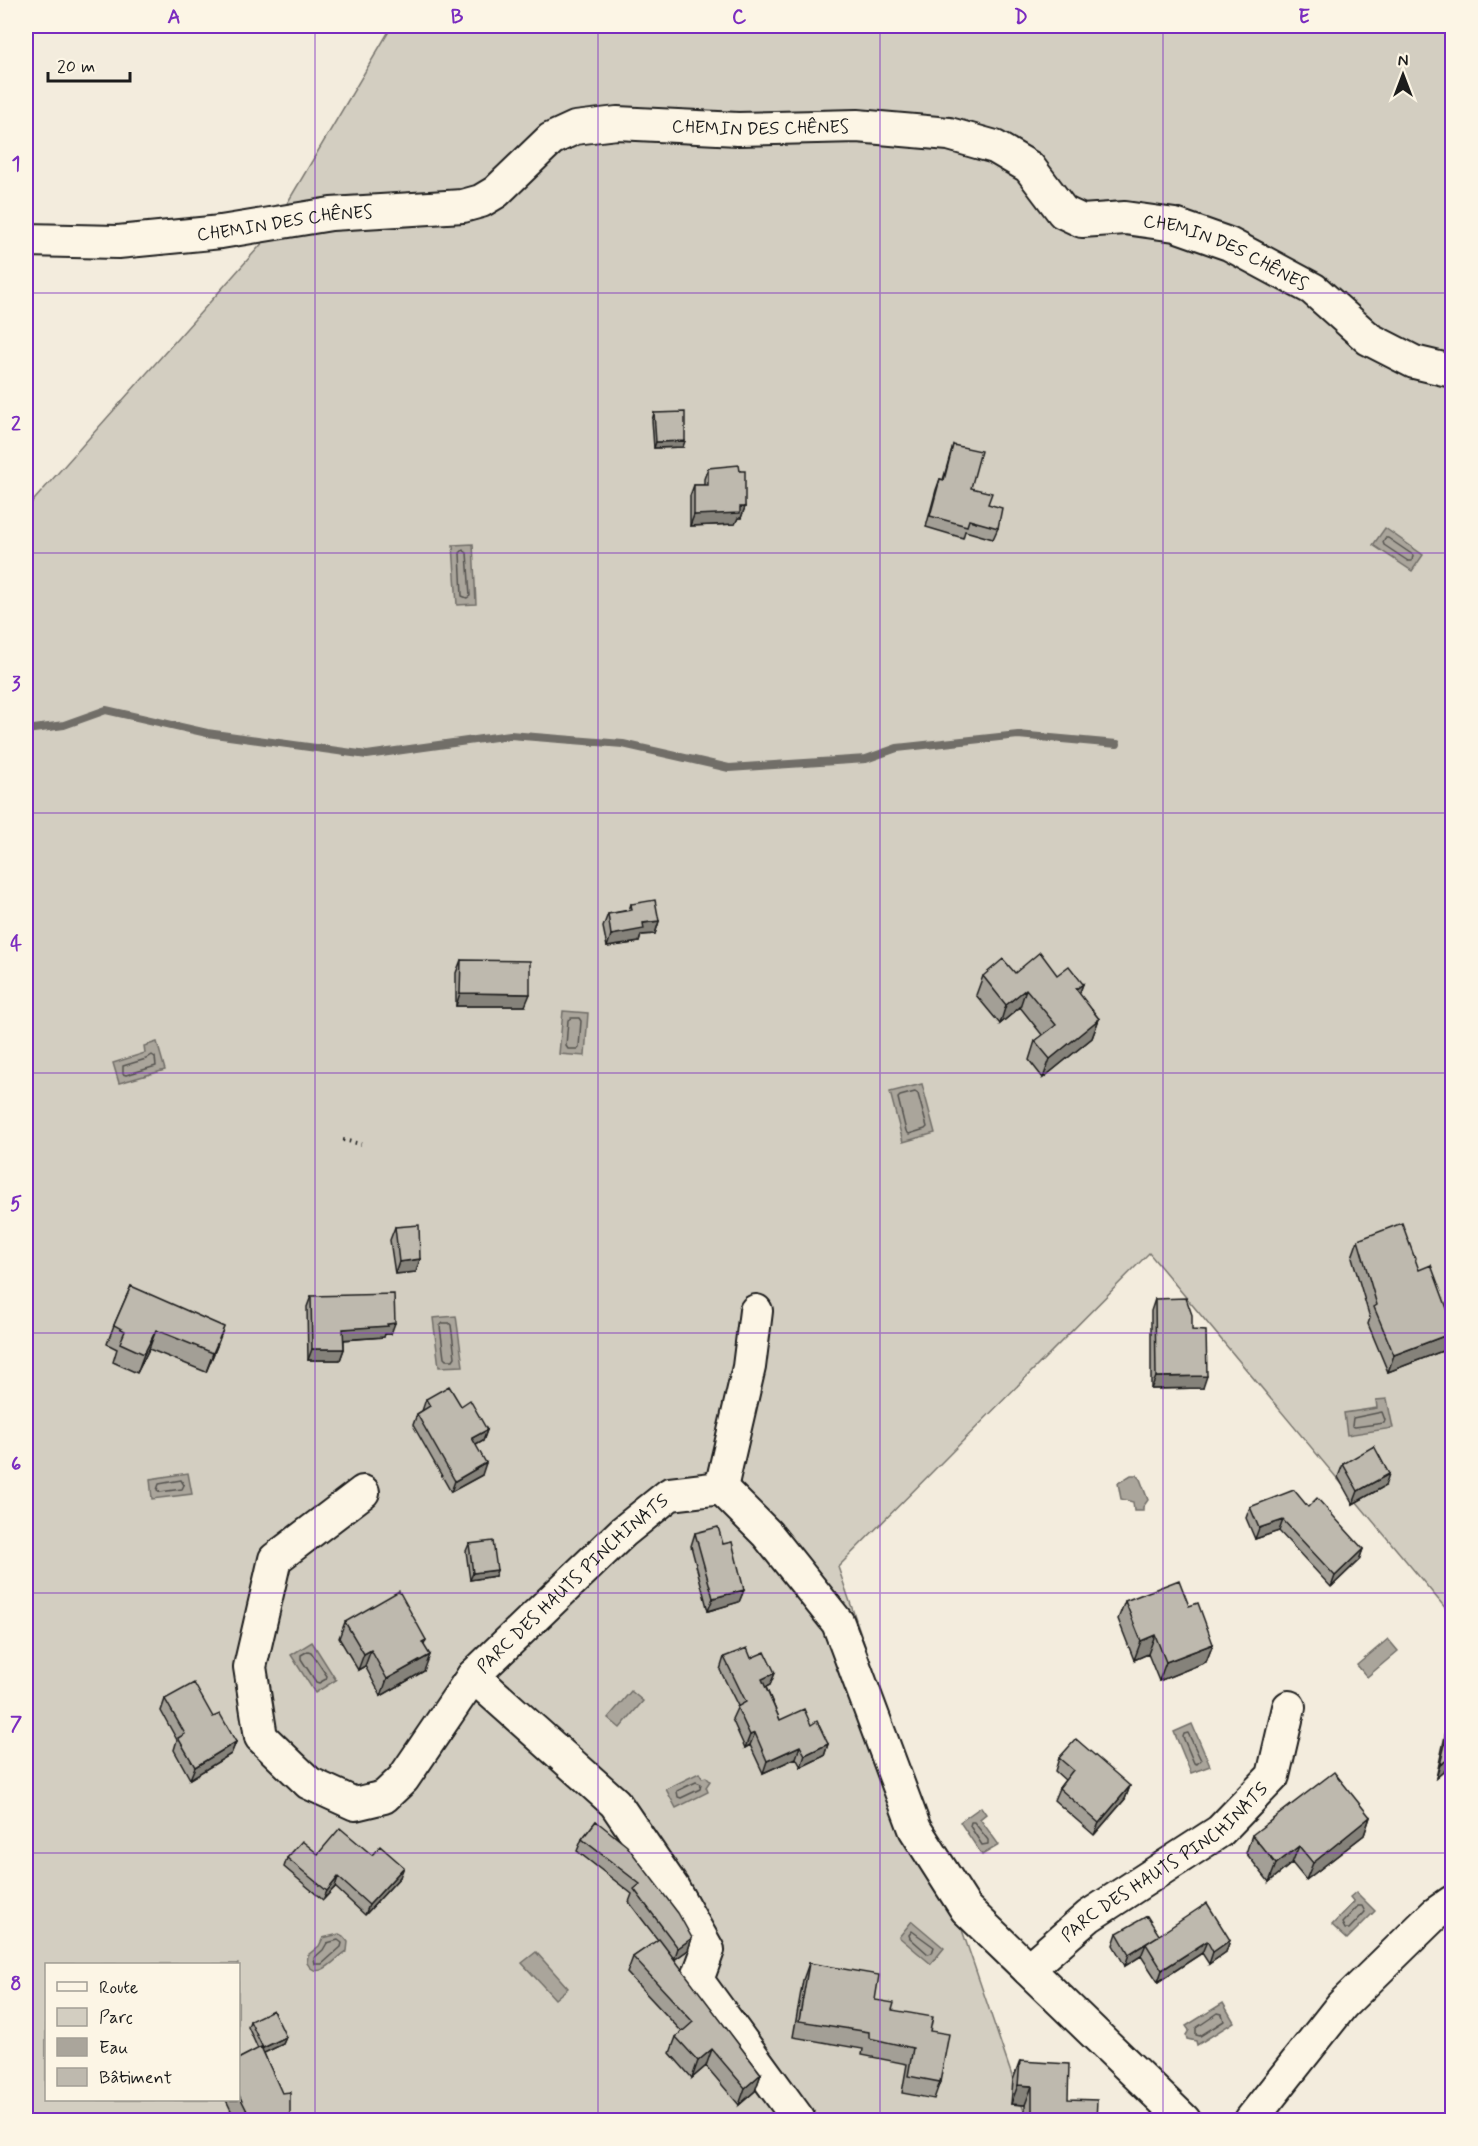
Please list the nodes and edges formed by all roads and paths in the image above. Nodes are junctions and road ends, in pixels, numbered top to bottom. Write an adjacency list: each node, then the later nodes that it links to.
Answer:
1 (26, 240): 2 (street, CHEMIN DES CHÊNES)
2 (1452, 371)
3 (343, 1140): 4 (path)
4 (361, 1144)
5 (756, 1311): 6 (street)
6 (721, 1488): 8 (street, PARC DES HAUTS PINCHINATS); 11 (street)
7 (363, 1492): 8 (street, PARC DES HAUTS PINCHINATS)
8 (473, 1676): 12 (street)
9 (1289, 1707): 11 (street, PARC DES HAUTS PINCHINATS)
10 (1452, 1902): 14 (street)
11 (1028, 1969): 13 (street)
12 (799, 2121)
13 (1184, 2121)
14 (1251, 2121)

